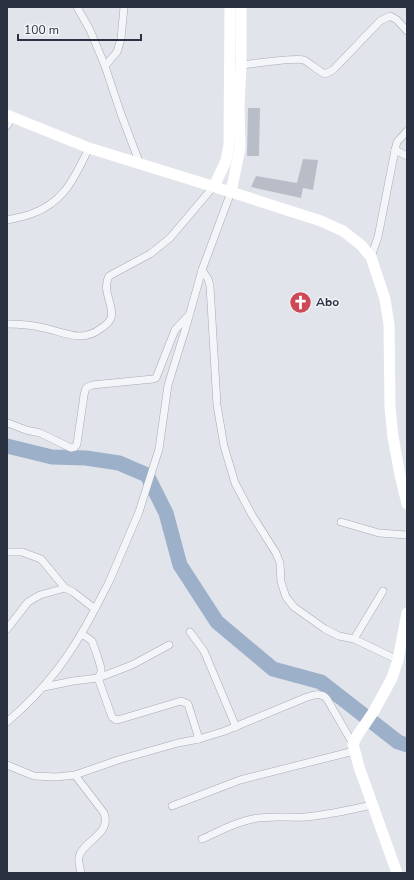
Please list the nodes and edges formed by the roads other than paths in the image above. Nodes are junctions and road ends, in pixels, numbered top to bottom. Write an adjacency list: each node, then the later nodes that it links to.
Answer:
1 (78, 7): 7 (street)
2 (124, 7): 7 (street)
3 (230, 7): 14 (main road)
4 (241, 7): 6 (main road)
5 (407, 31): 6 (street)
6 (241, 65): 15 (main road)
7 (105, 66): 13 (street)
8 (9, 120): 10 (main road)
9 (407, 130): 11 (street)
10 (89, 148): 13 (main road); 16 (street)
11 (395, 150): 12 (street); 17 (street)
12 (407, 156)
13 (140, 164): 14 (main road)
14 (214, 186): 15 (main road); 20 (street)
15 (231, 192): 17 (main road); 18 (street)
16 (7, 220)
17 (372, 257): 22 (main road)
18 (202, 270): 19 (street); 33 (street)
19 (190, 314): 21 (street); 28 (street)
20 (7, 324)
21 (8, 423)
22 (407, 504)
23 (341, 522): 24 (street)
24 (407, 535)
25 (7, 552): 26 (street)
26 (65, 588): 28 (street); 30 (street)
27 (383, 591): 33 (street)
28 (95, 609): 32 (street)
29 (407, 613): 35 (main road)
30 (7, 628)
31 (190, 632): 39 (street)
32 (82, 634): 36 (street); 37 (street)
33 (354, 640): 35 (street)
34 (169, 645): 36 (street)
35 (398, 660): 41 (main road)
36 (98, 678): 37 (street); 40 (street)
37 (44, 687): 38 (street)
38 (7, 722)
39 (236, 727): 40 (street); 41 (street)
40 (199, 739): 43 (street)
41 (354, 748): 44 (main road); 45 (street)
42 (7, 765): 43 (street)
43 (75, 775): 47 (street)
44 (372, 805): 46 (street); 48 (main road)
45 (172, 806)
46 (202, 839)
47 (81, 873)
48 (397, 873)

